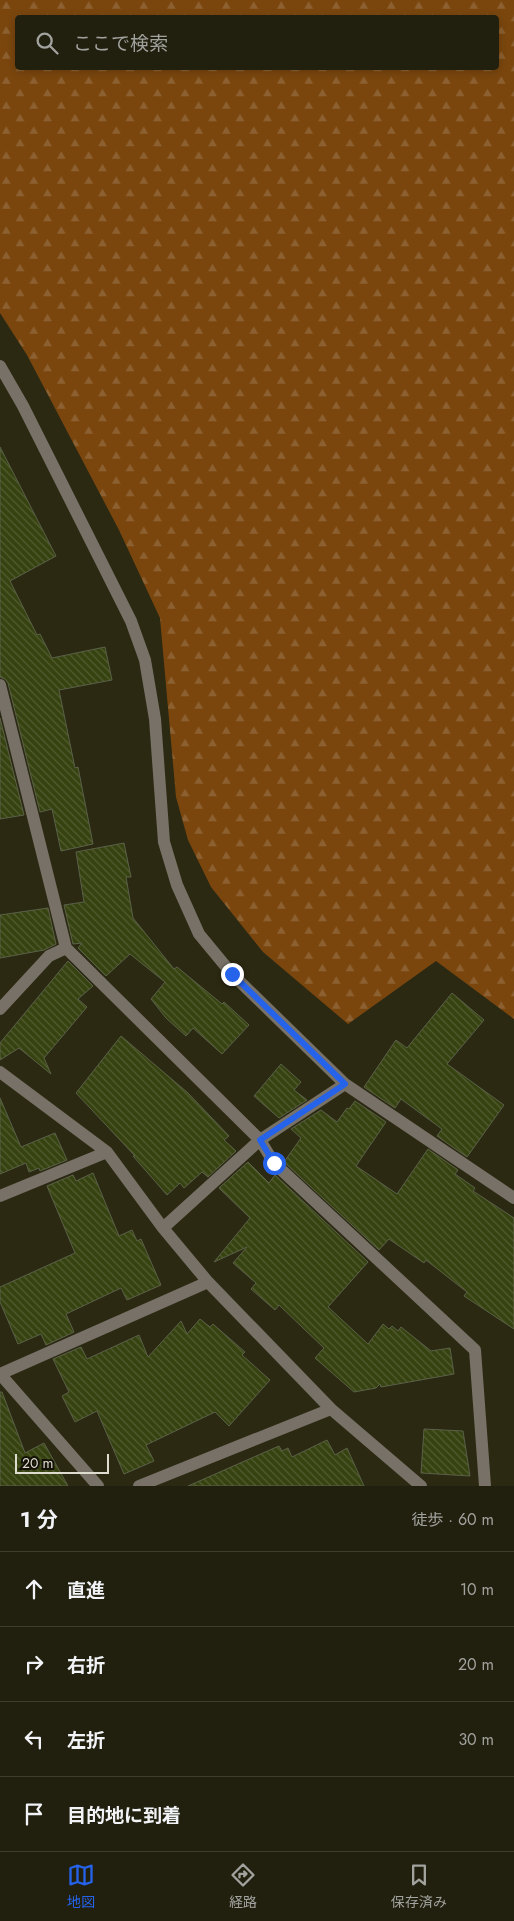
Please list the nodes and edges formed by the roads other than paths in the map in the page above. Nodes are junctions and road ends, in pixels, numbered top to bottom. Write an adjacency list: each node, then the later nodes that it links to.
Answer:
1 (0, 366): 6 (street)
2 (0, 685): 3 (street)
3 (66, 948): 4 (street); 7 (street)
4 (0, 1009)
5 (0, 1072): 8 (street)
6 (345, 1084): 7 (street); 10 (street)
7 (260, 1140): 11 (street); 18 (street)
8 (107, 1152): 9 (street); 11 (street)
9 (0, 1196)
10 (514, 1198)
11 (164, 1228): 12 (street)
12 (208, 1282): 13 (street); 14 (street)
13 (0, 1374): 15 (street)
14 (331, 1409): 16 (street); 17 (street)
15 (98, 1486)
16 (139, 1486)
17 (421, 1486)
18 (485, 1486)

